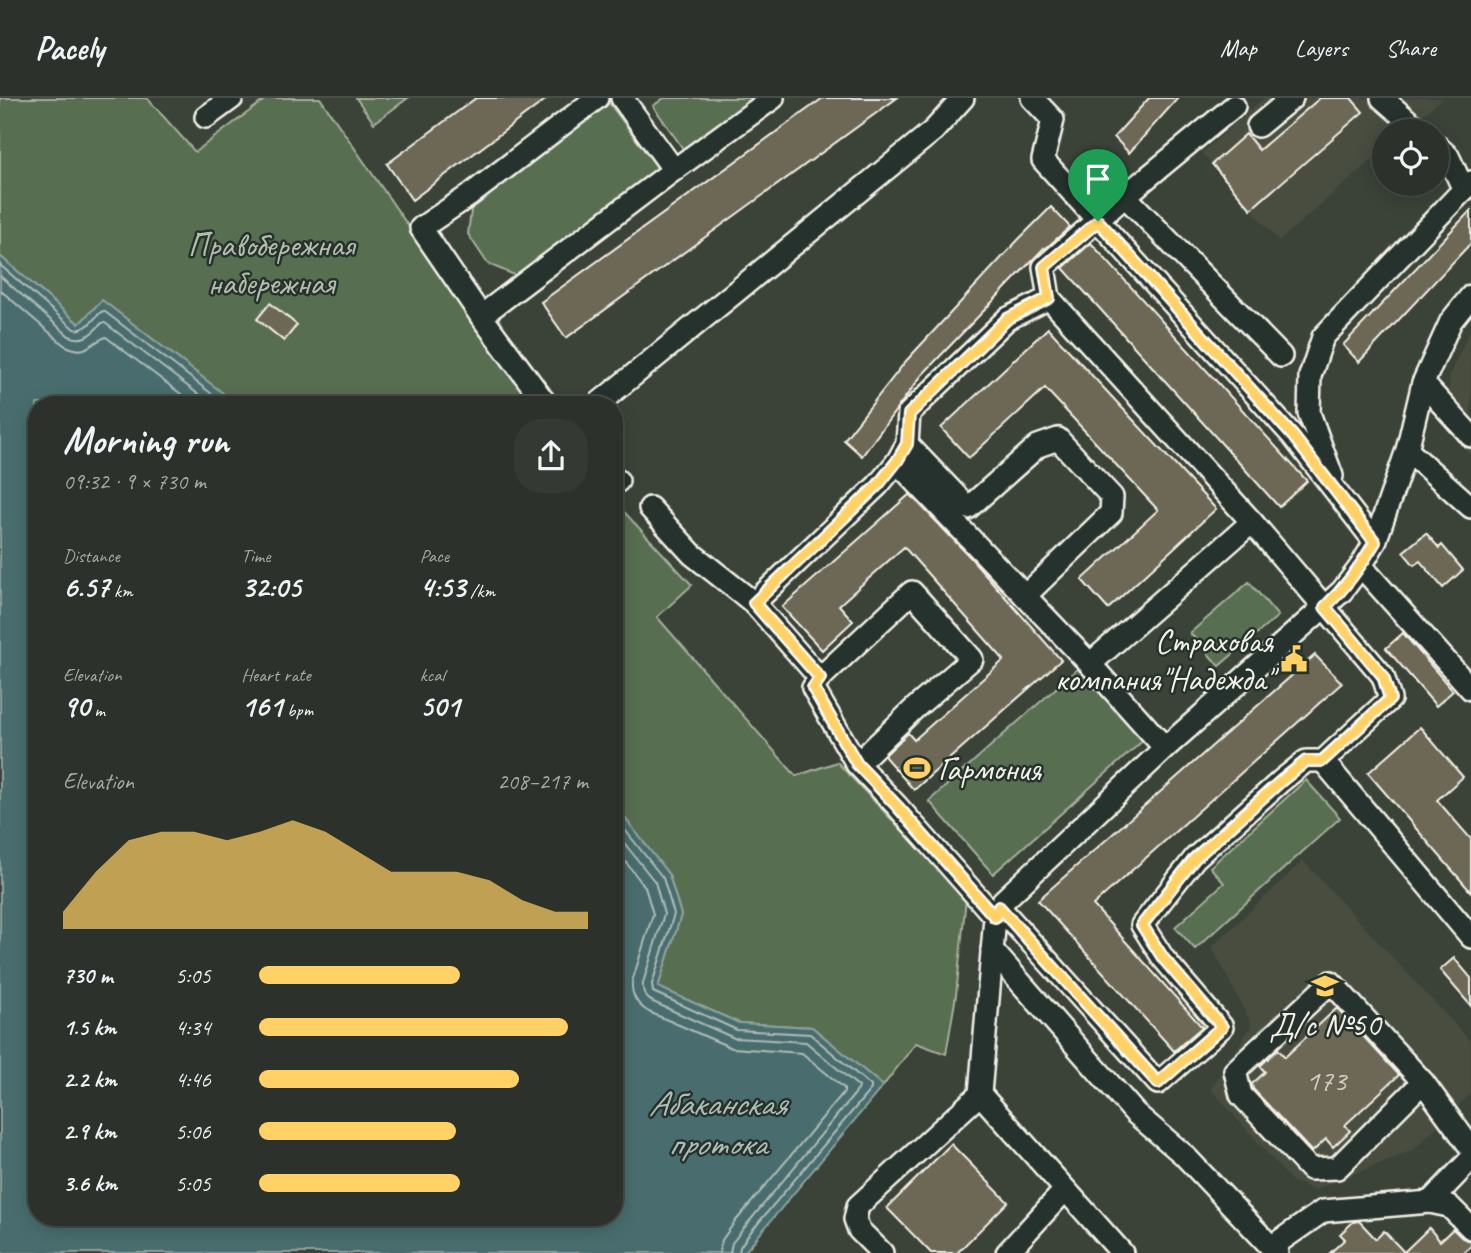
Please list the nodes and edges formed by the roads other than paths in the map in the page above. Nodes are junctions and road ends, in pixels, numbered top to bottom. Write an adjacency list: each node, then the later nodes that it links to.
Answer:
1 (232, 98): 10 (street)
2 (597, 98): 20 (street)
3 (622, 98): 14 (street)
4 (772, 98): 14 (street)
5 (963, 98): 24 (street)
6 (1032, 98): 17 (street)
7 (1292, 98): 12 (street)
8 (1382, 98): 11 (street)
9 (1234, 106): 16 (street)
10 (206, 117)
11 (1406, 119)
12 (1258, 125)
13 (1449, 158): 15 (street)
14 (674, 170): 20 (street)
15 (1467, 186): 28 (street)
16 (1125, 196): 17 (street); 21 (street)
17 (1098, 221): 19 (street); 28 (street)
18 (1471, 296): 22 (street)
19 (1049, 298): 27 (street); 31 (street)
20 (481, 316): 23 (street)
21 (1280, 356)
22 (1423, 383): 25 (street); 26 (street)
23 (539, 396)
24 (608, 396)
25 (1471, 436)
26 (1407, 450): 29 (street); 32 (street)
27 (902, 453): 34 (street); 34 (street); 35 (street)
28 (1340, 498): 32 (street)
29 (1471, 507)
30 (650, 508): 35 (street)
31 (1252, 522): 36 (street); 37 (street)
32 (1375, 542): 33 (street)
33 (1361, 566): 36 (street); 39 (street)
34 (1025, 596): 37 (street)
35 (754, 603): 38 (street)
36 (1325, 607): 40 (street); 41 (street)
37 (1090, 664): 40 (street)
38 (820, 678): 42 (street); 42 (street)
39 (1471, 689)
40 (1165, 748): 43 (street)
41 (1322, 761): 43 (street); 44 (street)
42 (857, 764): 43 (street)
43 (997, 912): 45 (street)
44 (1471, 937)
45 (992, 950): 47 (street); 53 (street)
46 (1423, 1082): 46 (street); 48 (street)
47 (980, 1094): 50 (street); 54 (street)
48 (1471, 1147)
49 (1471, 1159): 51 (street)
50 (1065, 1190): 55 (street); 56 (street)
51 (1430, 1202): 52 (street); 53 (street)
52 (1471, 1228)
53 (1274, 1250)
54 (882, 1253)
55 (1007, 1253)
56 (1122, 1253)

